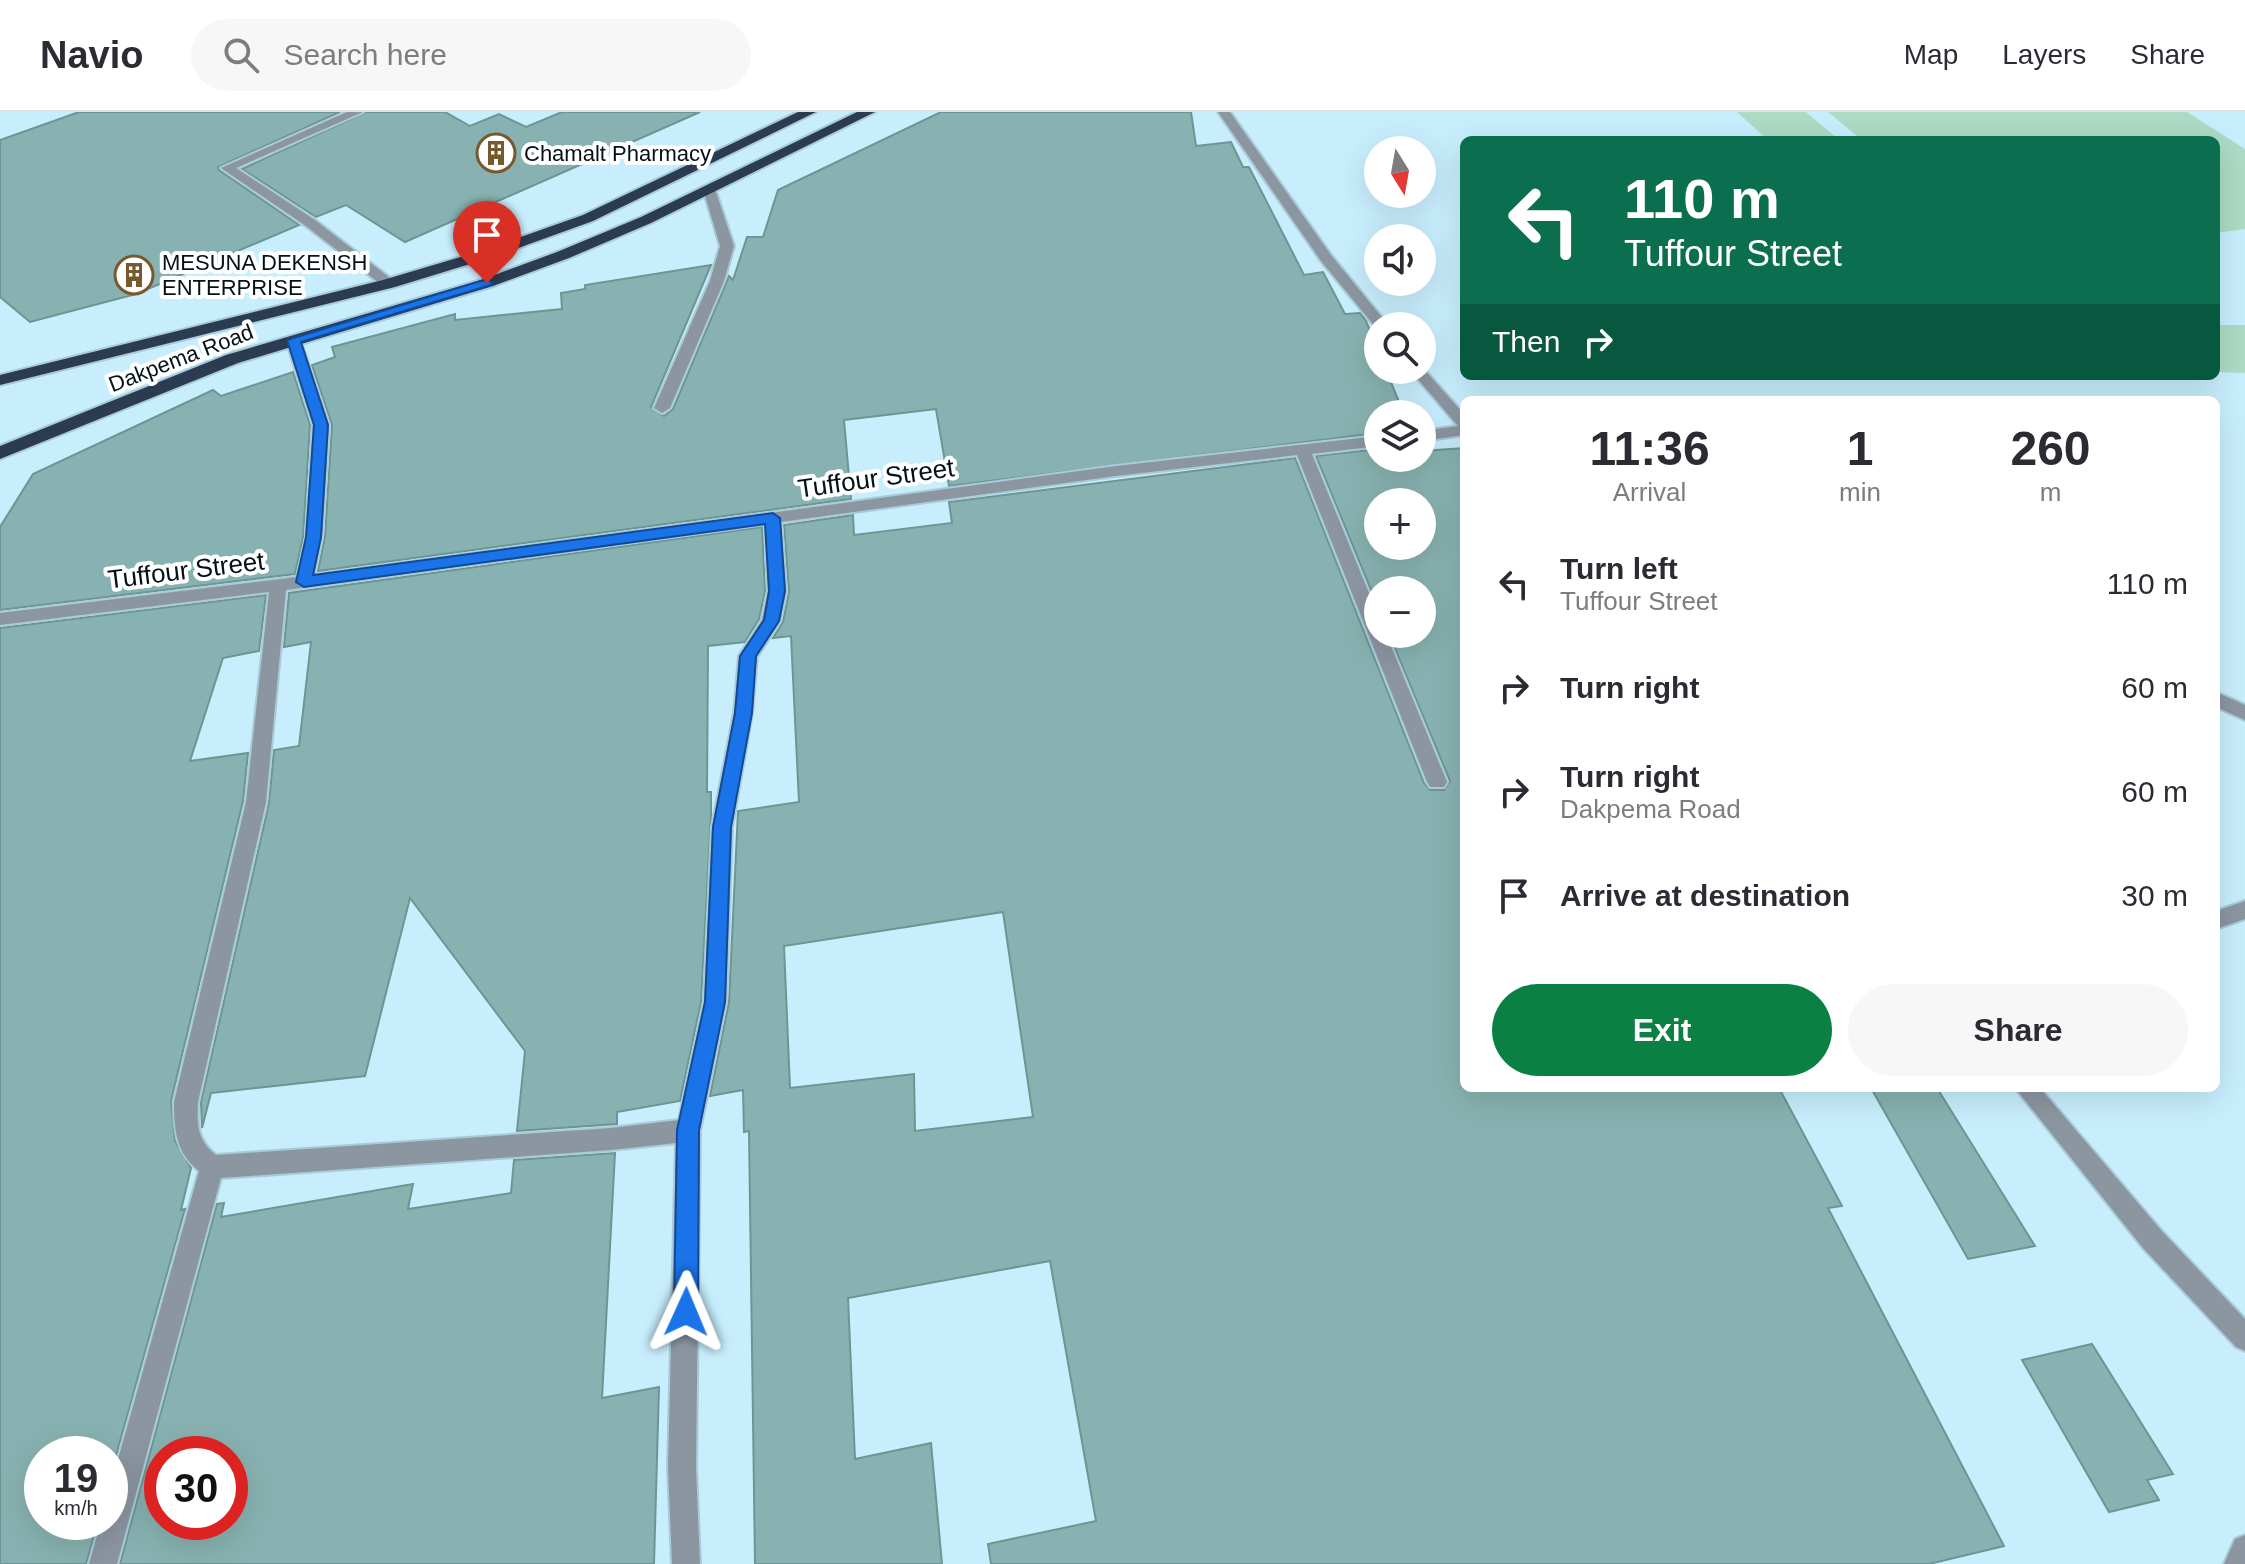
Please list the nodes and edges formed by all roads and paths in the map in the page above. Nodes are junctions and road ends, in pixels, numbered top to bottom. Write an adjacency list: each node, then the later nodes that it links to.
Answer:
1 (357, 112): 6 (street)
2 (809, 112): 6 (highway, Dakpema Road)
3 (868, 112): 5 (highway, Dakpema Road)
4 (1224, 112): 7 (street)
5 (709, 189): 8 (highway, Dakpema Road); 11 (street)
6 (389, 284): 9 (highway, Dakpema Road)
7 (1370, 312)
8 (293, 340): 17 (highway, Dakpema Road); 19 (street)
9 (0, 380)
10 (1429, 384): 12 (street)
11 (662, 408)
12 (1460, 419)
13 (1460, 431): 14 (street)
14 (1436, 434)
15 (1364, 443): 16 (street, Tuffour Street)
16 (1303, 451): 18 (street, Tuffour Street); 24 (street)
17 (0, 453)
18 (773, 518): 19 (street, Tuffour Street); 28 (street)
19 (304, 582): 20 (street, Tuffour Street)
20 (278, 585): 21 (street, Tuffour Street); 29 (street)
21 (0, 619)
22 (2220, 701): 23 (street)
23 (2245, 713)
24 (1437, 782)
25 (2245, 910): 26 (street)
26 (2220, 919)
27 (2029, 1092): 30 (street)
28 (688, 1130): 29 (street); 33 (street)
29 (212, 1167): 32 (street)
30 (2245, 1338)
31 (2245, 1549): 34 (street)
32 (103, 1564)
33 (686, 1564)
34 (2238, 1564)

